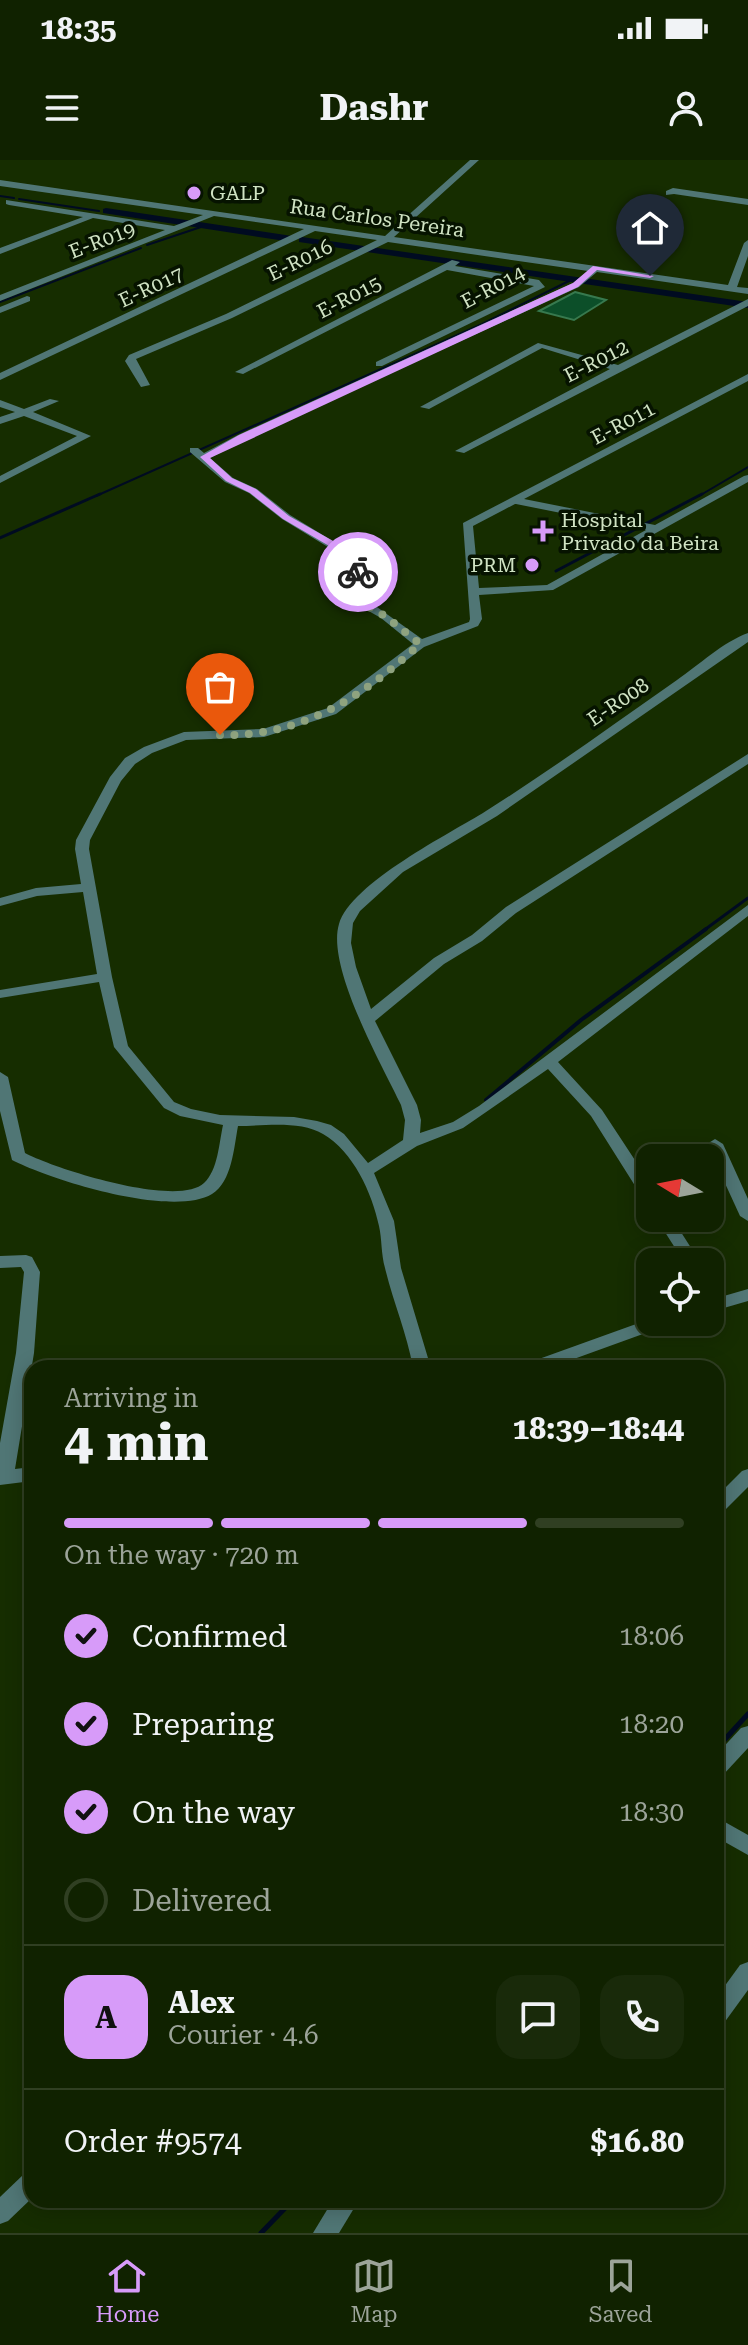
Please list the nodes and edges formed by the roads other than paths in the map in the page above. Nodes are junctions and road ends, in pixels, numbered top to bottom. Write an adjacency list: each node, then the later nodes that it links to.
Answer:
1 (475, 160): 11 (street, E-R016)
2 (0, 183): 3 (street, Rua Carlos Pereira)
3 (39, 188): 5 (street); 7 (street, Rua Carlos Pereira)
4 (669, 193): 6 (street)
5 (11, 201): 8 (street)
6 (748, 202)
7 (216, 213): 9 (street, Rua Carlos Pereira); 10 (street, E-R019)
8 (91, 216): 10 (street); 15 (street)
9 (316, 227): 11 (street, Rua Carlos Pereira); 26 (street, E-R017)
10 (177, 230): 13 (street, E-R019)
11 (388, 238): 14 (street, Rua Carlos Pereira); 28 (street, E-R016)
12 (748, 243): 18 (street)
13 (139, 245): 20 (street, E-R019); 22 (street)
14 (473, 250): 16 (street, E-R015); 17 (street, Rua Carlos Pereira)
15 (0, 251)
16 (446, 267): 23 (street, E-R014); 25 (street, E-R015)
17 (596, 268): 18 (street, Rua Carlos Pereira); 41 (street)
18 (732, 288): 19 (street, Rua Carlos Pereira)
19 (748, 291)
20 (0, 298)
21 (748, 302): 24 (street, E-R012)
22 (0, 310)
23 (379, 364)
24 (619, 369): 31 (street); 34 (street, E-R012)
25 (240, 372)
26 (0, 377)
27 (748, 377): 37 (street, E-R011)
28 (145, 385)
29 (54, 401): 32 (street)
30 (0, 403): 32 (street)
31 (425, 407)
32 (22, 412): 33 (street); 36 (street)
33 (0, 421)
34 (460, 451)
35 (748, 478): 38 (street)
36 (0, 480)
37 (516, 501): 38 (street); 39 (street, E-R011)
38 (658, 529): 39 (street)
39 (473, 592): 41 (street)
40 (748, 637): 48 (street, E-R008)
41 (420, 644): 43 (street)
42 (748, 758): 48 (street)
43 (89, 887): 44 (street); 46 (street)
44 (0, 902)
45 (748, 909): 49 (street)
46 (105, 977): 47 (street); 51 (street)
47 (0, 994)
48 (367, 1020): 52 (street, E-R008)
49 (549, 1061): 52 (street); 55 (street)
50 (0, 1077): 51 (street)
51 (231, 1121): 54 (street)
52 (411, 1142): 54 (street)
53 (724, 1164): 56 (street)
54 (366, 1171): 61 (street)
55 (636, 1174)
56 (748, 1216)
57 (0, 1262): 65 (street)
58 (748, 1295): 59 (street)
59 (724, 1298)
60 (636, 1330): 62 (street)
61 (421, 1360)
62 (553, 1360)
63 (24, 1475): 65 (street)
64 (748, 1476): 66 (street)
65 (3, 1478)
66 (724, 1500)
67 (748, 1734): 68 (street)
68 (724, 1760)
69 (724, 1831): 70 (street)
70 (748, 1846)
71 (748, 1972): 72 (street)
72 (724, 2005)
73 (24, 2190): 75 (street)
74 (342, 2208): 76 (street)
75 (0, 2213)
76 (325, 2233)

